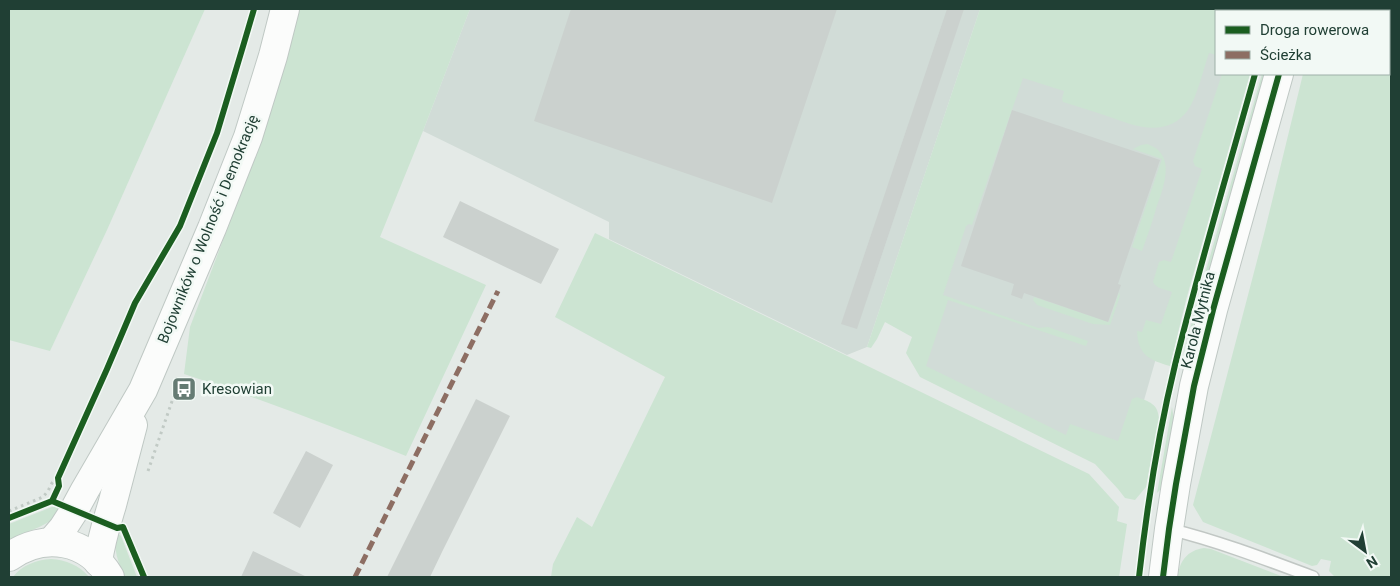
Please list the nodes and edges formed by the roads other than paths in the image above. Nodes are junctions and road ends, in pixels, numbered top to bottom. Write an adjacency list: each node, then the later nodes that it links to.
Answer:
1 (286, 9): 3 (main road, Bojowników o Wolność i Demokrację)
2 (1279, 75): 4 (main road, Karola Mytnika)
3 (143, 390): 5 (main road, Bojowników o Wolność i Demokrację); 7 (main road, Bojowników o Wolność i Demokrację)
4 (1169, 529): 8 (main road, Karola Mytnika); 9 (lane)
5 (51, 542): 6 (main road); 7 (main road)
6 (9, 557)
7 (104, 569)
8 (1164, 577)
9 (1313, 577)

